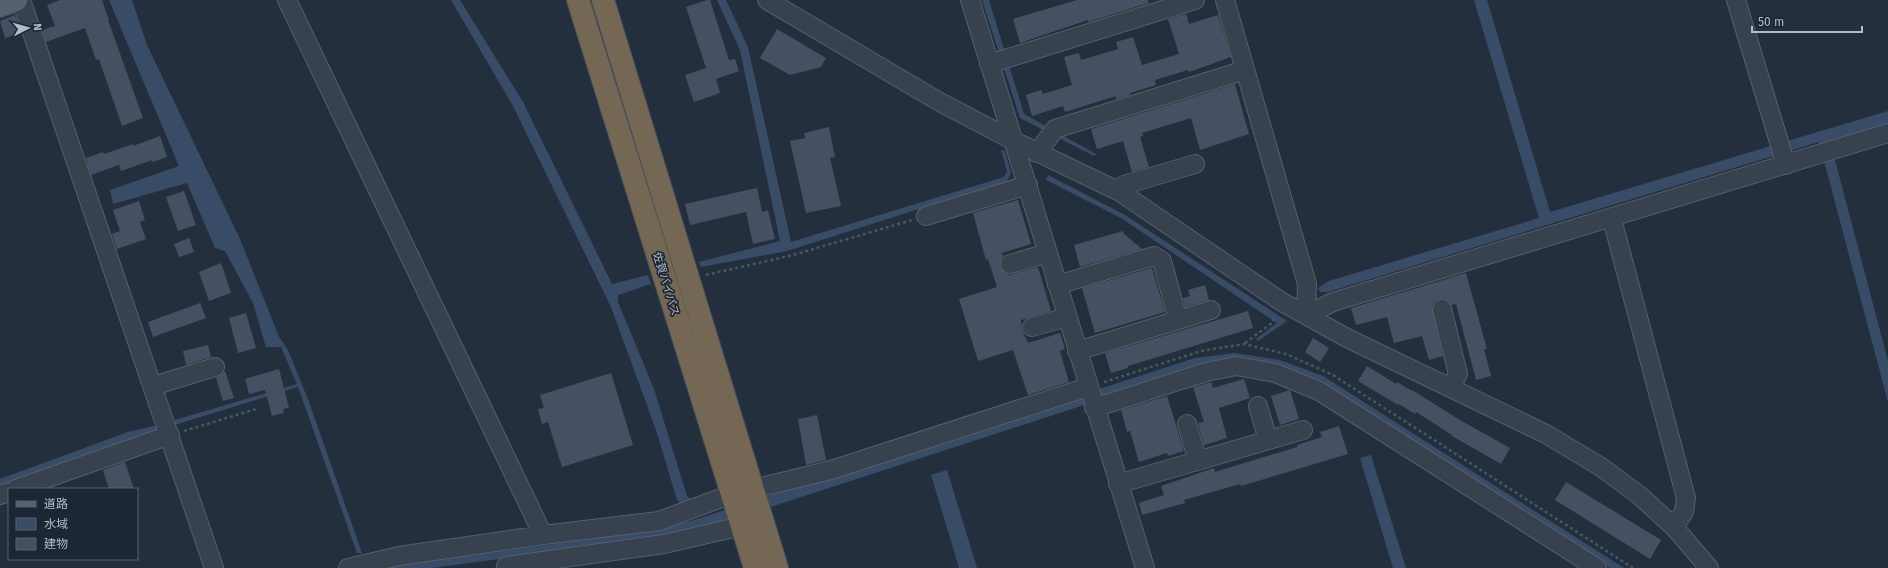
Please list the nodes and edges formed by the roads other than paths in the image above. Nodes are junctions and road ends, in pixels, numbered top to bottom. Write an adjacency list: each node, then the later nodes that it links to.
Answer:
1 (16, 0): 11 (main road)
2 (21, 0): 34 (street)
3 (287, 0): 49 (street)
4 (578, 0): 46 (highway, 佐賀バイパス)
5 (603, 0): 46 (highway, 佐賀バイパス)
6 (767, 0): 16 (street)
7 (970, 0): 12 (street)
8 (1195, 0): 12 (street)
9 (1225, 0): 13 (street)
10 (1736, 0): 18 (street)
11 (0, 6)
12 (989, 64): 16 (street)
13 (1245, 70): 15 (street); 28 (street)
14 (1888, 133): 18 (street)
15 (1046, 140): 16 (street); 20 (street)
16 (1014, 141): 19 (street)
17 (1195, 164): 20 (street)
18 (1786, 165): 22 (street)
19 (1028, 185): 21 (street); 23 (street)
20 (1120, 192): 28 (street)
21 (926, 216)
22 (1612, 219): 28 (street); 48 (street)
23 (1048, 253): 24 (street); 25 (street)
24 (1010, 264)
25 (1057, 285): 29 (street); 30 (street)
26 (1442, 309): 36 (street)
27 (1211, 310): 30 (street)
28 (1306, 315): 36 (street)
29 (1067, 317): 31 (street); 32 (street)
30 (1178, 320): 32 (street)
31 (1032, 327)
32 (1077, 351): 35 (street)
33 (215, 367): 34 (street)
34 (153, 386): 41 (street)
35 (1088, 387): 38 (street); 46 (street)
36 (1451, 387): 48 (street)
37 (1258, 406): 42 (street)
38 (1094, 408): 44 (street); 56 (street)
39 (1187, 424): 43 (street)
40 (1304, 430): 42 (street)
41 (170, 435): 45 (street); 51 (street)
42 (1268, 440): 43 (street)
43 (1198, 461): 44 (street)
44 (1118, 484): 55 (street)
45 (19, 488)
46 (743, 494): 47 (highway, 佐賀バイパス); 49 (street)
47 (748, 521): 50 (street); 53 (highway, 佐賀バイパス); 54 (highway, 佐賀バイパス)
48 (1674, 527): 57 (street)
49 (544, 535): 52 (street)
50 (502, 567)
51 (214, 568)
52 (348, 568)
53 (755, 568)
54 (777, 568)
55 (1144, 568)
56 (1597, 568)
57 (1709, 568)

